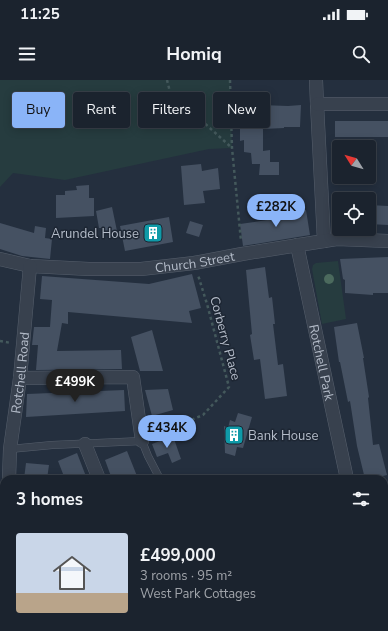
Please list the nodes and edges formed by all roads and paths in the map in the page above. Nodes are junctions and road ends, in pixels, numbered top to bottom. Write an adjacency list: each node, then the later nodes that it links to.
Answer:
1 (167, 80): 6 (path)
2 (230, 80): 6 (path)
3 (316, 80): 4 (street)
4 (317, 104): 5 (street); 8 (street)
5 (388, 104)
6 (232, 148): 10 (path)
7 (388, 240): 8 (street, Church Street)
8 (324, 241): 9 (street, Church Street)
9 (298, 246): 10 (street, Church Street); 21 (street, Rotchell Park)
10 (242, 254): 12 (street, Church Street)
11 (0, 259): 13 (street, Church Street)
12 (194, 263): 13 (street, Church Street); 15 (path, Corberry Place)
13 (30, 266): 14 (street, Rotchell Road)
14 (20, 378): 15 (street); 17 (street, Rotchell Road)
15 (142, 441): 16 (lane); 20 (lane)
16 (85, 444): 17 (lane); 19 (street)
17 (10, 449): 18 (street, Rotchell Road)
18 (9, 475)
19 (97, 475)
20 (158, 475)
21 (346, 475)

